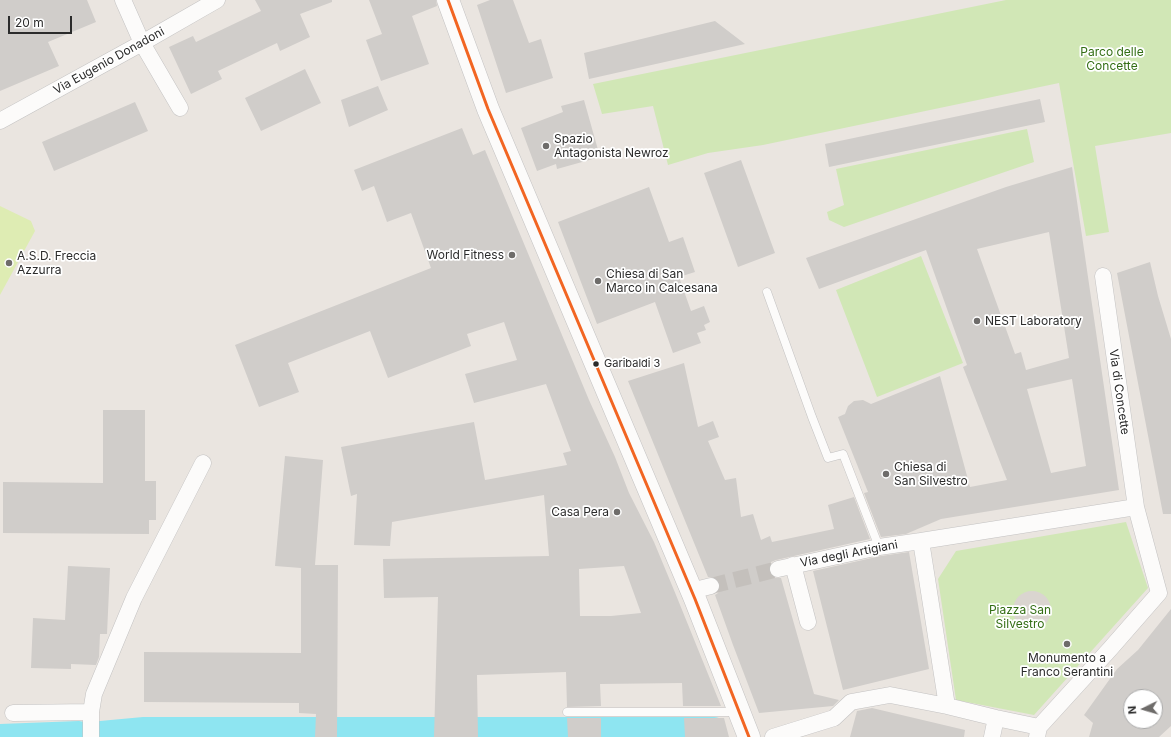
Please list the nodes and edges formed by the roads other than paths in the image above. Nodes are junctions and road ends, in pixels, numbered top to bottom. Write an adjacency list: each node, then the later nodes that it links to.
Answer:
1 (123, 0): 4 (street)
2 (217, 0): 4 (street, Via Eugenio Donadoni)
3 (448, 0): 17 (street)
4 (142, 43): 5 (street); 6 (street, Via Eugenio Donadoni)
5 (180, 108)
6 (0, 121)
7 (1104, 276): 10 (street, Via di Concette)
8 (767, 292): 12 (lane)
9 (203, 463): 20 (street)
10 (1136, 507): 11 (street); 13 (street)
11 (921, 540): 12 (street, Via degli Artigiani); 15 (street)
12 (879, 548): 14 (street, Via degli Artigiani)
13 (1165, 595): 21 (street)
14 (808, 622)
15 (947, 706): 19 (street); 23 (street)
16 (566, 712): 17 (lane)
17 (740, 712): 22 (street)
18 (13, 713): 20 (street)
19 (996, 718): 21 (street); 24 (street)
20 (91, 723)
21 (1038, 732)
22 (749, 737)
23 (773, 737)
24 (992, 737)

